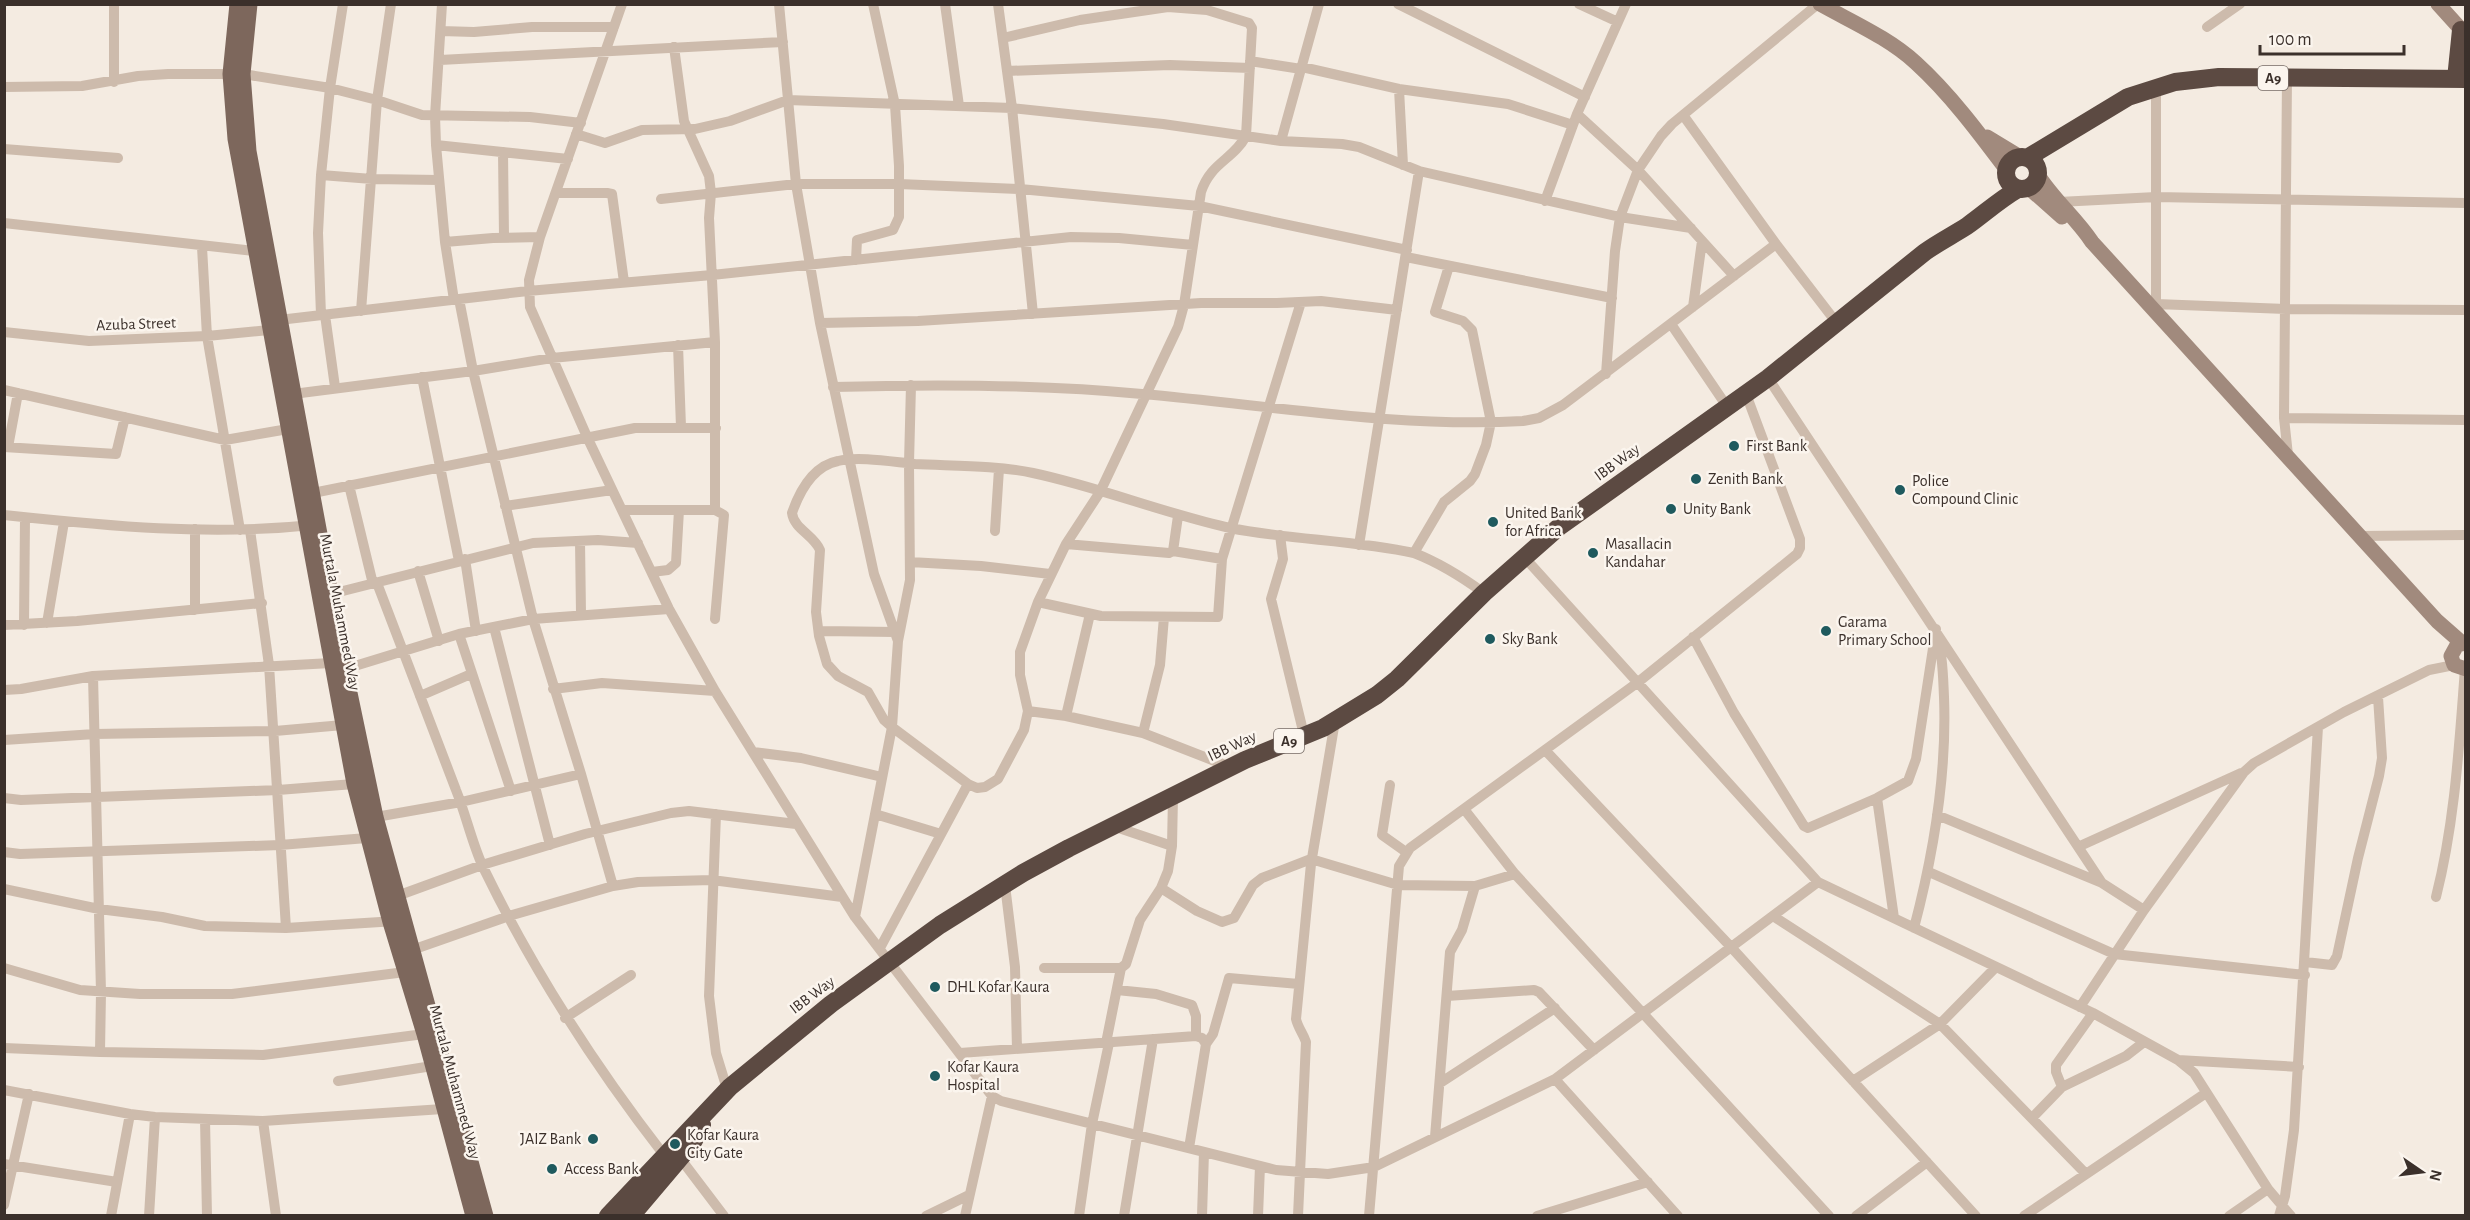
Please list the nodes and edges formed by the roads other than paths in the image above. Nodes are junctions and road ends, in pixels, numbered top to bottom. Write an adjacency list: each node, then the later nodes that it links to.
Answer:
1 (114, 4): 35 (street)
2 (237, 4): 32 (main road, Murtala Muhammed Way)
3 (250, 4): 32 (main road, Murtala Muhammed Way)
4 (343, 4): 38 (street)
5 (391, 4): 41 (street)
6 (442, 4): 22 (street)
7 (622, 4): 20 (street)
8 (779, 4): 25 (street)
9 (873, 4): 43 (street)
10 (945, 4): 44 (street)
11 (998, 4): 24 (street)
12 (1319, 4): 30 (street)
13 (1398, 4): 40 (street)
14 (1579, 4): 19 (street)
15 (1626, 4): 19 (street)
16 (1819, 4): 46 (street); 62 (street)
17 (2240, 4): 21 (street)
18 (2438, 4): 23 (street)
19 (1618, 22): 40 (street)
20 (614, 27): 22 (street); 27 (street)
21 (2207, 27)
22 (441, 31): 28 (street)
23 (2463, 33): 34 (highway)
24 (1003, 38): 29 (street); 31 (street)
25 (783, 42): 26 (street); 42 (street)
26 (674, 47): 27 (street); 50 (street)
27 (606, 50): 28 (street); 49 (street)
28 (440, 60): 47 (street)
29 (1250, 64): 30 (street); 31 (street); 52 (street)
30 (1301, 68): 39 (street); 53 (street)
31 (1007, 71): 45 (street)
32 (237, 74): 35 (street); 38 (street); 90 (main road, Murtala Muhammed Way); 114 (main road, Murtala Muhammed Way)
33 (2287, 78): 34 (highway, A9); 36 (highway, A9); 72 (street)
34 (2461, 79)
35 (114, 82): 37 (street)
36 (2156, 86): 62 (highway, A9); 71 (street)
37 (4, 87)
38 (330, 88): 41 (street); 63 (street)
39 (1399, 89): 48 (street); 59 (street)
40 (1585, 97): 48 (street)
41 (377, 100): 47 (street); 64 (street)
42 (788, 100): 43 (street); 50 (street); 66 (street)
43 (895, 105): 44 (street); 67 (street)
44 (959, 106): 45 (street)
45 (1012, 108): 52 (street); 68 (street)
46 (1683, 115): 60 (street); 87 (street)
47 (435, 116): 49 (street); 54 (street)
48 (1575, 119): 60 (street); 74 (street)
49 (581, 123): 51 (street)
50 (688, 129): 51 (street); 70 (street)
51 (576, 134): 58 (street)
52 (1246, 136): 53 (street); 77 (street)
53 (1281, 141): 59 (street)
54 (436, 145): 56 (street); 65 (street)
55 (4, 149): 57 (street)
56 (503, 152): 58 (street); 81 (street)
57 (118, 158)
58 (568, 159): 69 (street)
59 (1404, 165): 61 (street)
60 (1638, 170): 78 (street); 80 (street)
61 (1419, 171): 74 (street); 91 (street)
62 (2023, 173): 75 (street); 86 (street); 111 (highway, IBB Way / A9)
63 (321, 174): 64 (street); 110 (street)
64 (372, 179): 65 (street); 108 (street)
65 (439, 180): 85 (street)
66 (796, 184): 67 (street); 70 (street); 93 (street)
67 (899, 184): 68 (street); 92 (street)
68 (1020, 189): 77 (street); 83 (street)
69 (556, 193): 82 (street); 97 (street)
70 (711, 193): 73 (street); 95 (street)
71 (2156, 197): 72 (street); 75 (street); 104 (street)
72 (2286, 197): 76 (street); 105 (street)
73 (661, 199)
74 (1545, 201): 78 (street)
75 (2059, 202): 86 (street)
76 (2466, 202)
77 (1199, 206): 88 (street); 91 (street)
78 (1620, 217): 80 (street); 99 (street)
79 (4, 222): 89 (street)
80 (1691, 228): 84 (street)
81 (504, 237): 82 (street); 85 (street)
82 (540, 237): 98 (street)
83 (1025, 241): 88 (street, Azuba Street); 92 (street, Azuba Street); 109 (street)
84 (1702, 241): 96 (street); 103 (street)
85 (445, 242): 100 (street)
86 (2092, 242): 104 (street)
87 (1776, 244): 96 (street); 111 (street)
88 (1193, 245): 102 (street)
89 (202, 247): 90 (street); 116 (street)
90 (255, 251): 114 (main road, Murtala Muhammed Way)
91 (1406, 254): 94 (street); 106 (street)
92 (856, 260): 93 (street, Azuba Street)
93 (810, 264): 95 (street, Azuba Street); 112 (street)
94 (1449, 266): 99 (street); 138 (street)
95 (712, 275): 97 (street, Azuba Street); 117 (street)
96 (1734, 276): 103 (street)
97 (624, 282): 98 (street, Azuba Street)
98 (528, 291): 100 (street, Azuba Street); 119 (street)
99 (1612, 298): 121 (street)
100 (457, 300): 108 (street, Azuba Street); 120 (street)
101 (1301, 302): 102 (street); 106 (street); 133 (street)
102 (1184, 305): 109 (street); 130 (street)
103 (1693, 307): 113 (street)
104 (2158, 309): 105 (street); 145 (street)
105 (2286, 309): 107 (street); 136 (street)
106 (1397, 310): 135 (street)
107 (2466, 310)
108 (361, 312): 110 (street, Azuba Street)
109 (1032, 314): 112 (street)
110 (323, 315): 114 (street, Azuba Street); 125 (street)
111 (1836, 322): 123 (highway, IBB Way / A9)
112 (820, 323): 126 (street)
113 (1671, 324): 121 (street); 132 (street)
114 (274, 325): 116 (street, Azuba Street); 129 (main road, Murtala Muhammed Way); 141 (main road, Murtala Muhammed Way)
115 (4, 332): 116 (street, Azuba Street)
116 (207, 336): 143 (street)
117 (715, 342): 118 (street); 140 (street)
118 (678, 345): 119 (street); 139 (street)
119 (552, 358): 120 (street); 142 (street)
120 (473, 371): 122 (street); 146 (street)
121 (1606, 374): 138 (street)
122 (422, 377): 125 (street); 149 (street)
123 (1768, 378): 131 (highway, IBB Way / A9); 201 (street)
124 (911, 385): 126 (street); 130 (street); 148 (street)
125 (335, 387): 129 (street)
126 (833, 387): 147 (street)
127 (4, 390): 128 (street)
128 (18, 393): 134 (street); 144 (street)
129 (293, 394): 154 (main road, Murtala Muhammed Way)
130 (1145, 394): 133 (street); 153 (street)
131 (1746, 394): 132 (highway, IBB Way / A9); 206 (street)
132 (1728, 408): 178 (highway, IBB Way / A9)
133 (1268, 409): 135 (street); 164 (street)
134 (125, 417): 143 (street); 144 (street)
135 (1380, 418): 138 (street); 174 (street)
136 (2284, 418): 137 (street); 145 (street)
137 (2466, 420)
138 (1491, 422): 177 (street)
139 (681, 427): 140 (street); 142 (street)
140 (716, 428): 158 (street)
141 (288, 429): 143 (street); 163 (main road, Murtala Muhammed Way)
142 (588, 439): 146 (street); 152 (street)
143 (225, 440): 166 (street)
144 (6, 447)
145 (2288, 455): 170 (street)
146 (493, 457): 149 (street); 155 (street)
147 (848, 460): 148 (street); 203 (street); 205 (street)
148 (909, 463): 150 (street); 181 (street)
149 (441, 467): 151 (street); 180 (street)
150 (999, 469): 153 (street); 167 (street)
151 (349, 485): 154 (street); 185 (street)
152 (612, 489): 155 (street); 156 (street)
153 (1100, 492): 160 (street); 173 (street)
154 (314, 493): 163 (main road, Murtala Muhammed Way)
155 (505, 506): 175 (street)
156 (622, 510): 157 (street); 172 (street)
157 (679, 510): 158 (street); 183 (street)
158 (715, 510): 196 (street)
159 (4, 515): 161 (street)
160 (1178, 516): 164 (street); 176 (street)
161 (25, 518): 162 (street); 199 (street)
162 (64, 522): 165 (street); 197 (street)
163 (312, 525): 166 (street); 187 (main road, Murtala Muhammed Way); 211 (main road, Murtala Muhammed Way)
164 (1232, 528): 168 (street); 179 (street)
165 (195, 530): 166 (street); 191 (street)
166 (245, 530): 189 (street)
167 (995, 531)
168 (1280, 535): 174 (street); 229 (street)
169 (2466, 535): 170 (street)
170 (2360, 536): 209 (street)
171 (580, 541): 172 (street); 175 (street); 192 (street)
172 (638, 543): 183 (street)
173 (1066, 544): 176 (street); 184 (street)
174 (1359, 545): 177 (street)
175 (515, 547): 180 (street); 195 (street)
176 (1173, 551): 179 (street)
177 (1414, 554): 186 (street)
178 (1525, 558): 186 (highway, IBB Way / A9); 214 (street)
179 (1222, 559): 194 (street)
180 (462, 560): 182 (street); 202 (street)
181 (910, 562): 184 (street); 205 (street)
182 (418, 571): 185 (street); 207 (street)
183 (652, 572): 190 (street)
184 (1050, 574): 188 (street)
185 (375, 583): 187 (street); 208 (street)
186 (1484, 593): 222 (highway, IBB Way / A9)
187 (331, 594): 211 (main road, Murtala Muhammed Way)
188 (1038, 602): 193 (street); 220 (street)
189 (261, 603): 191 (street); 210 (street)
190 (669, 609): 192 (street); 217 (street)
191 (195, 610): 197 (street)
192 (581, 614): 195 (street)
193 (1090, 614): 194 (street); 221 (street)
194 (1164, 617): 227 (street)
195 (533, 619): 200 (street); 215 (street)
196 (715, 619)
197 (47, 624): 199 (street)
198 (4, 625): 199 (street)
199 (24, 625)
200 (494, 627): 202 (street); 240 (street)
201 (1936, 629): 247 (street); 252 (street); 262 (street)
202 (477, 631): 204 (street)
203 (819, 633): 205 (street); 224 (street)
204 (459, 634): 207 (street); 212 (street)
205 (897, 637): 224 (street)
206 (1693, 637): 214 (street); 247 (street)
207 (439, 641): 208 (street)
208 (403, 651): 211 (street); 218 (street)
209 (2459, 657): 219 (street); 243 (street)
210 (269, 665): 211 (street); 213 (street); 226 (street)
211 (338, 666): 223 (main road, Murtala Muhammed Way); 253 (main road, Murtala Muhammed Way)
212 (471, 674): 218 (street); 242 (street)
213 (93, 676): 216 (street); 228 (street)
214 (1637, 683): 231 (street); 271 (street)
215 (553, 689): 217 (street); 235 (street)
216 (4, 690)
217 (715, 691): 232 (street)
218 (420, 696): 248 (street)
219 (2378, 697): 225 (street); 295 (street)
220 (1028, 711): 221 (street); 238 (street)
221 (1066, 716): 227 (street)
222 (1335, 721): 229 (highway, IBB Way / A9); 266 (street)
223 (343, 725): 226 (street); 237 (main road, Murtala Muhammed Way)
224 (892, 727): 236 (street); 238 (street)
225 (2318, 727): 234 (street); 295 (street)
226 (275, 731): 228 (street); 241 (street)
227 (1143, 733): 233 (street)
228 (95, 734): 230 (street); 244 (street)
229 (1304, 735): 233 (highway, IBB Way / A9)
230 (4, 740)
231 (1545, 750): 249 (street); 291 (street)
232 (753, 753): 236 (street); 254 (street)
233 (1231, 767): 245 (highway, IBB Way / A9)
234 (2244, 772): 262 (street); 283 (street)
235 (581, 774): 240 (street); 256 (street)
236 (882, 777): 251 (street)
237 (354, 784): 241 (street); 258 (main road, Murtala Muhammed Way)
238 (968, 784): 257 (street)
239 (1390, 785): 265 (street)
240 (536, 786): 242 (street); 260 (street)
241 (278, 790): 244 (street); 259 (street)
242 (511, 791): 248 (street)
243 (2461, 794): 281 (street)
244 (94, 795): 246 (street); 264 (street)
245 (1173, 796): 255 (highway, IBB Way / A9); 261 (street)
246 (4, 798)
247 (1877, 798): 287 (street)
248 (461, 802): 253 (street); 267 (street)
249 (1464, 809): 265 (street); 269 (street)
250 (716, 814): 254 (street); 256 (street); 270 (street)
251 (875, 814): 257 (street); 285 (street)
252 (1937, 815): 268 (street); 272 (street)
253 (376, 817): 279 (main road, Murtala Muhammed Way)
254 (796, 824): 280 (street)
255 (1113, 826): 261 (street); 273 (highway, IBB Way / A9)
256 (596, 832): 260 (street); 275 (street)
257 (941, 834): 294 (street)
258 (367, 838): 259 (street); 288 (main road, Murtala Muhammed Way)
259 (280, 845): 264 (street); 289 (street)
260 (550, 845): 267 (street)
261 (1172, 846): 277 (street)
262 (2080, 846): 272 (street)
263 (4, 852): 264 (street)
264 (97, 852): 282 (street)
265 (1406, 852): 274 (street)
266 (1311, 859): 274 (street); 277 (street); 303 (street)
267 (482, 866): 279 (street); 284 (street)
268 (1929, 872): 290 (street); 293 (street)
269 (1515, 874): 276 (street); 310 (street)
270 (712, 880): 275 (street); 280 (street); 332 (street)
271 (1818, 882): 286 (street); 287 (street)
272 (2102, 883): 283 (street)
273 (1005, 885): 294 (highway, IBB Way / A9); 320 (street)
274 (1398, 885): 276 (street); 352 (street)
275 (613, 886): 284 (street)
276 (1475, 886): 306 (street)
277 (1161, 888): 299 (street)
278 (4, 889): 282 (street)
279 (397, 896): 288 (main road, Murtala Muhammed Way)
280 (842, 897): 285 (street)
281 (2436, 897)
282 (99, 909): 289 (street); 305 (street)
283 (2144, 910): 293 (street)
284 (509, 916): 292 (street); 311 (street)
285 (855, 916): 294 (street)
286 (1773, 916): 291 (street); 312 (street)
287 (1894, 918): 290 (street)
288 (397, 921): 289 (street); 292 (main road, Murtala Muhammed Way); 300 (main road, Murtala Muhammed Way)
289 (286, 928)
290 (1914, 928): 296 (street)
291 (1731, 947): 310 (street); 329 (street)
292 (412, 950): 366 (main road, Murtala Muhammed Way)
293 (2114, 954): 302 (street); 307 (street)
294 (885, 955): 323 (street); 332 (highway, IBB Way / A9)
295 (2306, 962): 302 (street)
296 (1996, 967): 307 (street); 312 (street)
297 (4, 968): 305 (street)
298 (1044, 968): 299 (street)
299 (1121, 968): 304 (street)
300 (405, 972): 305 (street); 313 (main road, Murtala Muhammed Way)
301 (631, 975): 311 (street)
302 (2305, 975): 326 (street)
303 (1299, 984): 318 (street); 353 (street)
304 (1117, 990): 314 (street); 317 (street)
305 (101, 992): 322 (street)
306 (1447, 996): 308 (street); 330 (street)
307 (2080, 1006): 309 (street)
308 (1555, 1008): 321 (street); 330 (street)
309 (2093, 1013): 316 (street); 331 (street)
310 (1643, 1014): 321 (street); 380 (street)
311 (565, 1018): 348 (street)
312 (1940, 1023): 329 (street); 340 (street)
313 (424, 1034): 322 (street); 325 (main road, Murtala Muhammed Way)
314 (1196, 1036): 315 (street); 318 (street)
315 (1153, 1040): 317 (street); 344 (street)
316 (2144, 1042): 324 (street); 331 (street)
317 (1107, 1043): 320 (street); 343 (street)
318 (1206, 1044): 346 (street)
319 (4, 1048): 322 (street)
320 (1017, 1049): 323 (street)
321 (1594, 1050): 327 (street)
322 (100, 1052)
323 (960, 1053): 336 (street)
324 (2178, 1060): 326 (street); 334 (street)
325 (432, 1066): 328 (street); 337 (main road, Murtala Muhammed Way)
326 (2299, 1067): 360 (street)
327 (1555, 1079): 345 (street); 356 (street)
328 (338, 1081)
329 (1853, 1081): 349 (street)
330 (1440, 1083): 345 (street)
331 (2062, 1087): 340 (street)
332 (728, 1089): 348 (highway, IBB Way / A9)
333 (4, 1090): 335 (street)
334 (2206, 1093): 354 (street); 357 (street)
335 (29, 1094): 338 (street); 350 (street)
336 (992, 1095): 343 (street); 358 (street)
337 (443, 1109): 342 (street); 365 (main road, Murtala Muhammed Way)
338 (130, 1114): 339 (street); 355 (street)
339 (155, 1117): 341 (street); 362 (street)
340 (2032, 1118): 354 (street)
341 (205, 1119): 342 (street); 363 (street)
342 (263, 1121): 364 (street)
343 (1092, 1124): 344 (street); 372 (street)
344 (1136, 1135): 346 (street); 373 (street)
345 (1435, 1137): 352 (street)
346 (1189, 1148): 347 (street)
347 (1204, 1152): 351 (street); 374 (street)
348 (672, 1156): 367 (highway, IBB Way / A9); 368 (highway); 369 (street)
349 (1927, 1162): 381 (street); 382 (street)
350 (10, 1164): 355 (street); 359 (street)
351 (1260, 1166): 353 (street); 375 (street)
352 (1374, 1167): 353 (street); 377 (street)
353 (1300, 1172): 376 (street)
354 (2086, 1174): 383 (street)
355 (117, 1182): 361 (street)
356 (1648, 1182): 378 (street); 379 (street)
357 (2268, 1189): 360 (street); 384 (street)
358 (969, 1195): 370 (street); 371 (street)
359 (4, 1205)
360 (2281, 1211): 385 (street)
361 (111, 1215)
362 (149, 1215)
363 (207, 1215)
364 (276, 1215)
365 (473, 1215)
366 (486, 1215)
367 (608, 1215)
368 (631, 1215)
369 (724, 1215)
370 (927, 1215)
371 (965, 1215)
372 (1079, 1215)
373 (1124, 1215)
374 (1202, 1215)
375 (1258, 1215)
376 (1298, 1215)
377 (1369, 1215)
378 (1537, 1215)
379 (1678, 1215)
380 (1830, 1215)
381 (1856, 1215)
382 (1976, 1215)
383 (2024, 1215)
384 (2229, 1215)
385 (2291, 1215)

